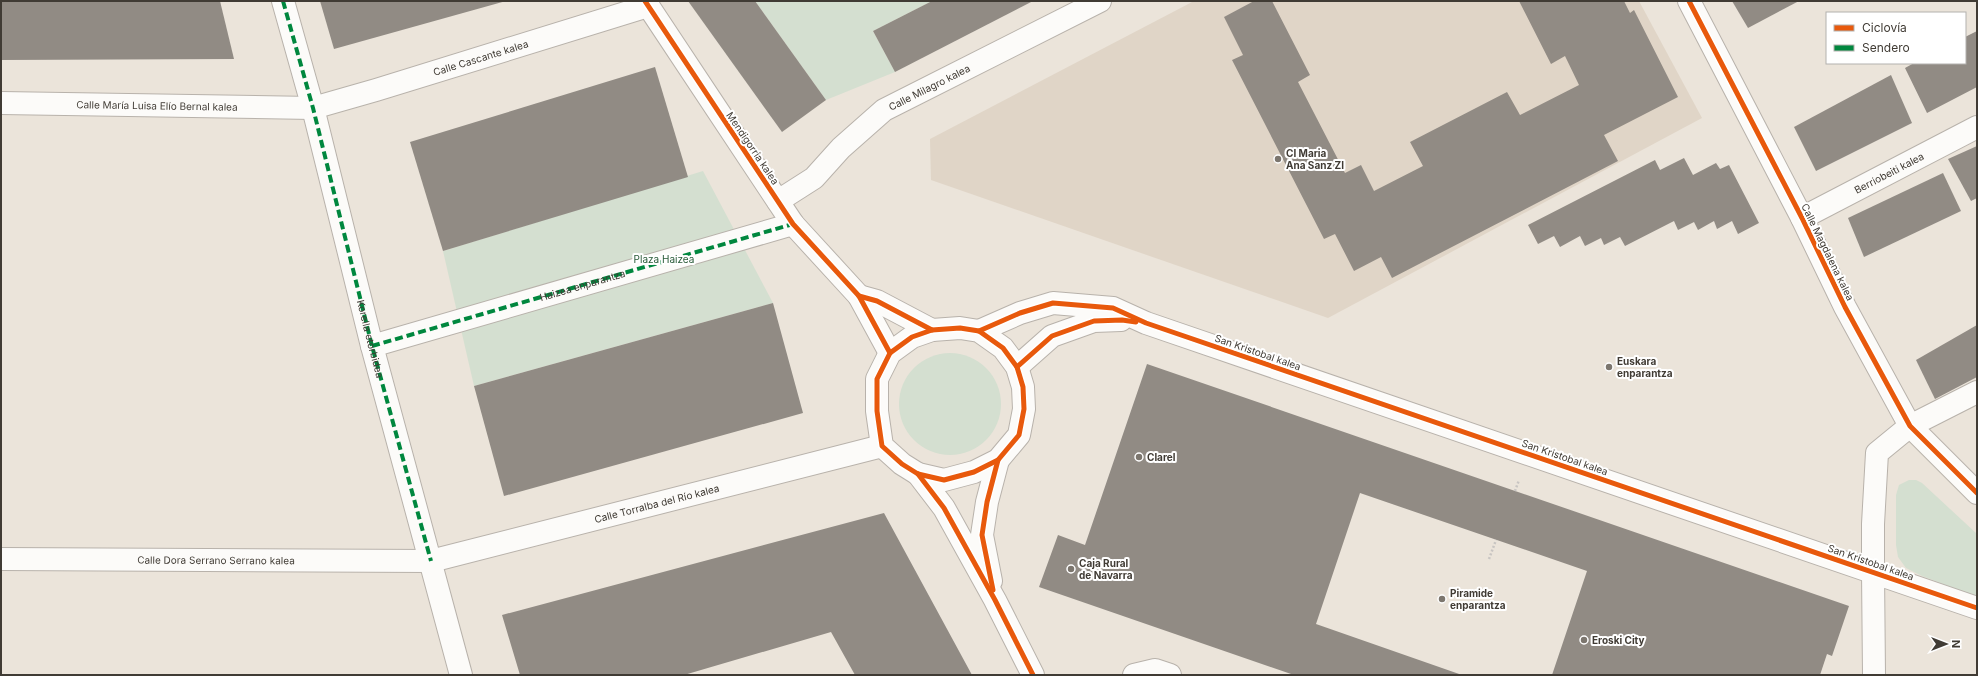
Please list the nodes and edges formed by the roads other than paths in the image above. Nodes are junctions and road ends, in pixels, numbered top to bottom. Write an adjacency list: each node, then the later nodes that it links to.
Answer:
1 (283, 1): 6 (street, Korella etorbidea)
2 (1100, 1): 8 (street, Calle Milagro kalea)
3 (1689, 1): 9 (street, Calle Magdalena kalea)
4 (647, 3): 6 (street, Calle Cascante kalea); 8 (street, Mendigorria kalea)
5 (1, 103): 6 (street, Calle María Luisa Elío Bernal kalea)
6 (313, 108): 15 (street, Korella etorbidea)
7 (1977, 127): 9 (street, Berriobeiti kalea)
8 (778, 201): 10 (street, Mendigorria kalea)
9 (1802, 218): 19 (street, Calle Magdalena kalea)
10 (793, 224): 11 (street, Mendigorria kalea); 15 (street, Haizea enparantza)
11 (859, 296): 13 (street); 16 (street, Mendigorria kalea)
12 (1146, 323): 14 (street, San Kristobal kalea); 17 (street, San Kristobal kalea); 26 (street, San Kristobal kalea)
13 (932, 330): 14 (street); 16 (street)
14 (979, 331): 17 (street)
15 (372, 346): 25 (street, Korella etorbidea)
16 (890, 353): 20 (street)
17 (1017, 367): 21 (street)
18 (1977, 392): 19 (street)
19 (1910, 426): 23 (street, Calle Magdalena kalea); 26 (street)
20 (882, 446): 22 (street); 25 (street, Calle Torralba del Río kalea)
21 (998, 460): 22 (street); 27 (street)
22 (918, 474): 27 (street)
23 (1977, 493)
24 (1, 559): 25 (street, Calle Dora Serrano Serrano kalea)
25 (430, 561): 29 (street, Korella etorbidea)
26 (1873, 572): 28 (street, San Kristobal kalea); 33 (street)
27 (995, 600): 30 (street)
28 (1977, 608)
29 (462, 675)
30 (1033, 675)
31 (1134, 675): 32 (street)
32 (1170, 675)
33 (1874, 675)

